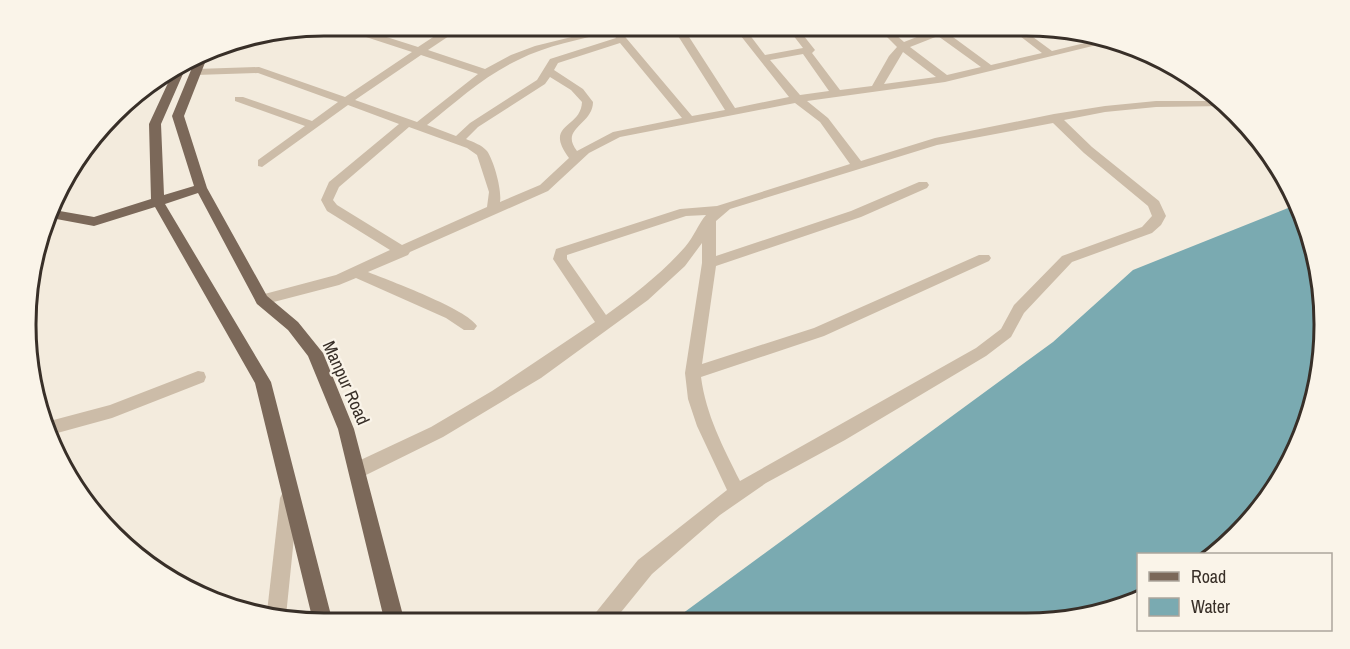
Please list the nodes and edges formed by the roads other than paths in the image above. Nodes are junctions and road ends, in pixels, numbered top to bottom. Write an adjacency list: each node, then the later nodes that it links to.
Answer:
1 (376, 36): 15 (street)
2 (442, 36): 15 (street)
3 (581, 36): 23 (street)
4 (619, 36): 12 (street)
5 (683, 36): 32 (street)
6 (746, 36): 18 (street)
7 (799, 36): 16 (street)
8 (892, 36): 14 (street)
9 (922, 36): 14 (street)
10 (945, 36): 20 (street)
11 (1025, 36): 17 (street)
12 (622, 39): 21 (street); 34 (street)
13 (1092, 44): 17 (street)
14 (902, 46): 25 (street); 26 (street)
15 (419, 51): 23 (street); 30 (street)
16 (806, 51): 18 (street); 27 (street)
17 (1051, 55): 20 (street)
18 (764, 58): 29 (street)
19 (199, 65): 22 (main road, Manpur Road)
20 (990, 69): 25 (street)
21 (548, 71): 37 (street); 38 (street)
22 (196, 72): 30 (street); 42 (main road, Manpur Road)
23 (486, 73): 36 (street)
24 (176, 77): 43 (main road)
25 (945, 79): 26 (street)
26 (876, 88): 27 (street)
27 (837, 94): 29 (street)
28 (238, 99): 35 (street)
29 (797, 99): 32 (street); 40 (street)
30 (345, 101): 35 (street); 36 (street)
31 (1211, 104): 33 (street)
32 (732, 111): 34 (street)
33 (1054, 117): 40 (street); 59 (street)
34 (689, 119): 38 (street)
35 (313, 125): 39 (street)
36 (413, 125): 37 (street); 47 (street)
37 (459, 140): 44 (street)
38 (576, 158): 44 (street)
39 (262, 163)
40 (857, 164): 45 (street)
41 (923, 185): 49 (street)
42 (201, 188): 43 (main road); 51 (main road, Manpur Road)
43 (158, 202): 46 (main road); 58 (main road)
44 (493, 209): 47 (street)
45 (713, 214): 49 (street); 52 (street); 52 (street)
46 (58, 215)
47 (403, 252): 50 (street)
48 (984, 258): 54 (street)
49 (709, 263): 54 (street)
50 (357, 273): 51 (street); 53 (street)
51 (262, 300): 57 (main road, Manpur Road)
52 (604, 324): 57 (street)
53 (469, 326)
54 (693, 373): 59 (street)
55 (198, 377): 56 (street)
56 (55, 426)
57 (358, 470): 62 (main road, Manpur Road)
58 (290, 491): 60 (street); 61 (main road)
59 (738, 493): 63 (street)
60 (278, 609)
61 (320, 613)
62 (393, 613)
63 (607, 613)

